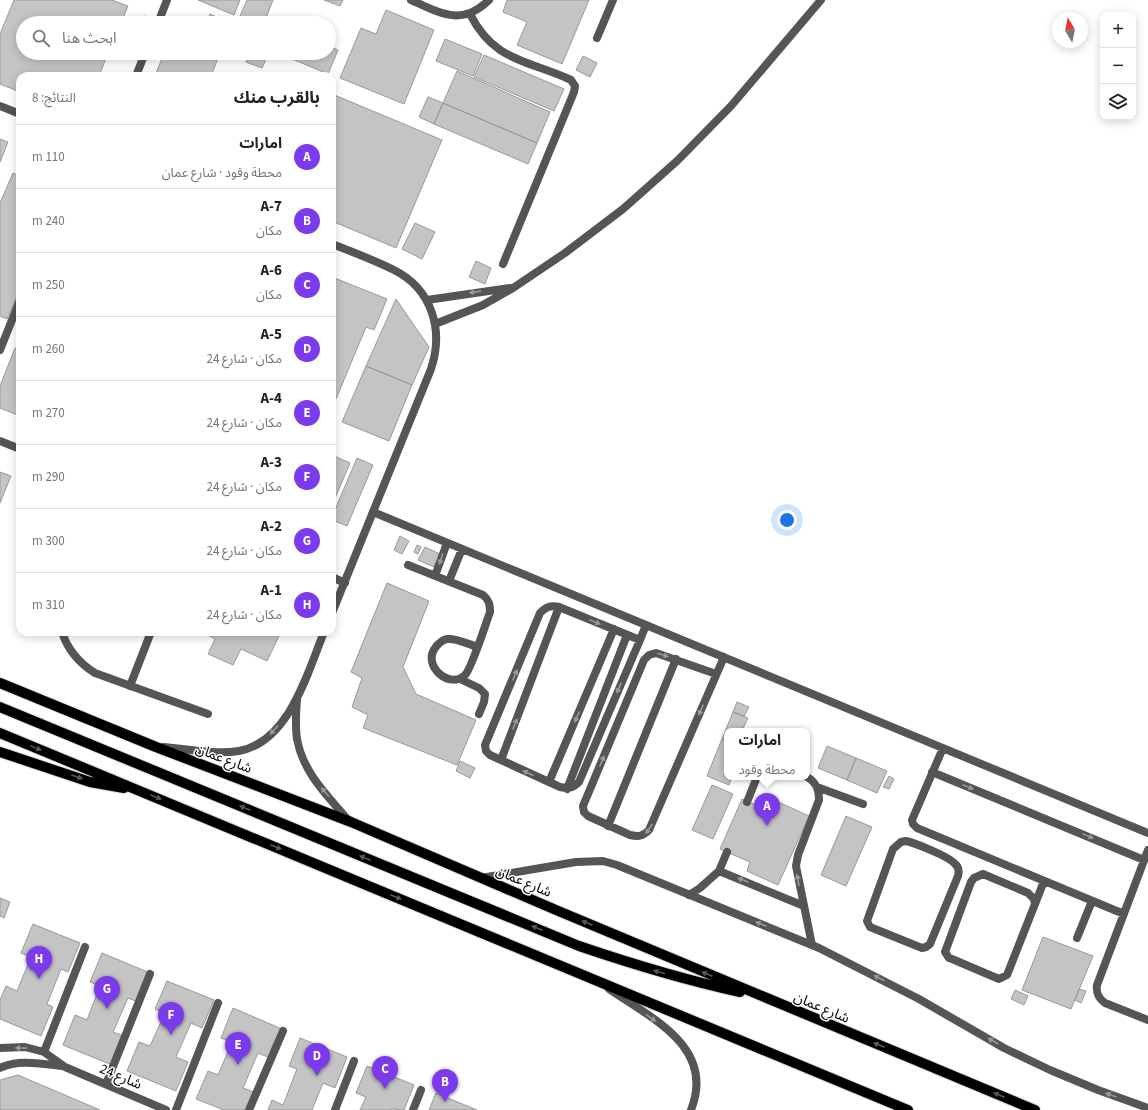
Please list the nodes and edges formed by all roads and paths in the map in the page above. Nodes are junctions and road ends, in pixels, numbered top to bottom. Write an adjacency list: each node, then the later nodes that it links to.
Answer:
1 (167, 0): 7 (street)
2 (411, 0): 6 (street)
3 (489, 0): 6 (street)
4 (613, 0): 8 (street)
5 (821, 0): 15 (street)
6 (470, 14): 14 (street)
7 (161, 16)
8 (597, 38)
9 (142, 60): 10 (street)
10 (138, 72)
11 (0, 106): 12 (street)
12 (16, 112)
13 (336, 246): 16 (street)
14 (503, 264)
15 (513, 288): 16 (street, one-way to 16); 18 (street)
16 (427, 300): 18 (street)
17 (16, 310): 19 (street)
18 (435, 324): 22 (street)
19 (0, 350)
20 (0, 441): 21 (street)
21 (16, 447)
22 (373, 512): 23 (street); 29 (street)
23 (447, 543): 24 (street); 26 (street, one-way to 26)
24 (462, 549): 28 (street); 32 (street)
25 (408, 565): 26 (street)
26 (435, 576): 28 (street)
27 (336, 579): 29 (street)
28 (449, 581): 39 (street)
29 (345, 582): 30 (street)
30 (336, 603)
31 (559, 607): 33 (street, one-way to 33); 54 (street, one-way to 31); 54 (street, one-way to 31)
32 (646, 625): 38 (street); 40 (street)
33 (614, 629): 34 (street); 58 (street, one-way to 58)
34 (627, 635): 38 (street); 61 (street)
35 (64, 636): 45 (street)
36 (149, 636): 45 (street)
37 (322, 636): 46 (street)
38 (640, 640): 61 (street, one-way to 61)
39 (476, 647): 43 (street); 43 (street)
40 (724, 657): 42 (street); 52 (street)
41 (676, 659): 42 (street); 65 (street); 65 (street, one-way to 41)
42 (716, 674): 65 (street, one-way to 65)
43 (460, 679): 49 (street)
44 (0, 683): 51 (main road, شارع عمان)
45 (130, 686): 48 (street)
46 (297, 698): 51 (street, one-way to 51); 64 (street, one-way to 46)
47 (0, 707): 85 (main road, one-way to 47)
48 (208, 714)
49 (480, 714)
50 (0, 733): 60 (main road, one-way to 60)
51 (156, 747): 64 (main road, شارع عمان)
52 (942, 748): 55 (street); 66 (street)
53 (0, 752): 60 (main road, one-way to 60)
54 (501, 760): 58 (street, one-way to 54)
55 (932, 772): 69 (street, one-way to 69); 72 (street)
56 (810, 779): 59 (street)
57 (756, 780): 62 (street)
58 (549, 782): 61 (street)
59 (817, 787): 63 (street); 78 (street, one-way to 59)
60 (135, 789): 84 (main road, one-way to 84)
61 (567, 789)
62 (747, 802)
63 (863, 804)
64 (350, 822): 71 (main road, شارع عمان)
65 (608, 826)
66 (1148, 833)
67 (1148, 850): 69 (street)
68 (727, 852): 70 (street)
69 (1144, 860): 79 (street)
70 (719, 871): 74 (street); 78 (street, one-way to 70)
71 (481, 878): 74 (street); 85 (main road, شارع عمان, one-way to 71)
72 (1044, 881): 76 (street); 77 (street)
73 (952, 891): 73 (street); 75 (street)
74 (689, 895): 81 (street, one-way to 74)
75 (966, 896): 77 (street); 77 (street)
76 (1092, 901): 79 (street); 80 (street)
77 (1035, 904)
78 (804, 906): 81 (street)
79 (1124, 914): 87 (street)
80 (1077, 938)
81 (812, 945): 96 (street, one-way to 81)
82 (85, 947): 90 (street)
83 (150, 974): 94 (street)
84 (596, 980): 102 (street, one-way to 102); 103 (main road)
85 (765, 998): 104 (main road, شارع عمان, one-way to 85)
86 (218, 1003): 98 (street)
87 (1148, 1020)
88 (283, 1031): 99 (street)
89 (0, 1048): 90 (street, شارع 24, one-way to 89)
90 (44, 1052): 92 (street, شارع 24)
91 (354, 1061): 100 (street)
92 (65, 1067): 93 (street, شارع 24); 94 (street, شارع 24)
93 (0, 1068)
94 (106, 1084): 97 (street, شارع 24)
95 (421, 1090): 101 (street)
96 (1148, 1108)
97 (166, 1110)
98 (176, 1110)
99 (249, 1110)
100 (335, 1110)
101 (413, 1110)
102 (691, 1110)
103 (908, 1110)
104 (1035, 1110)

